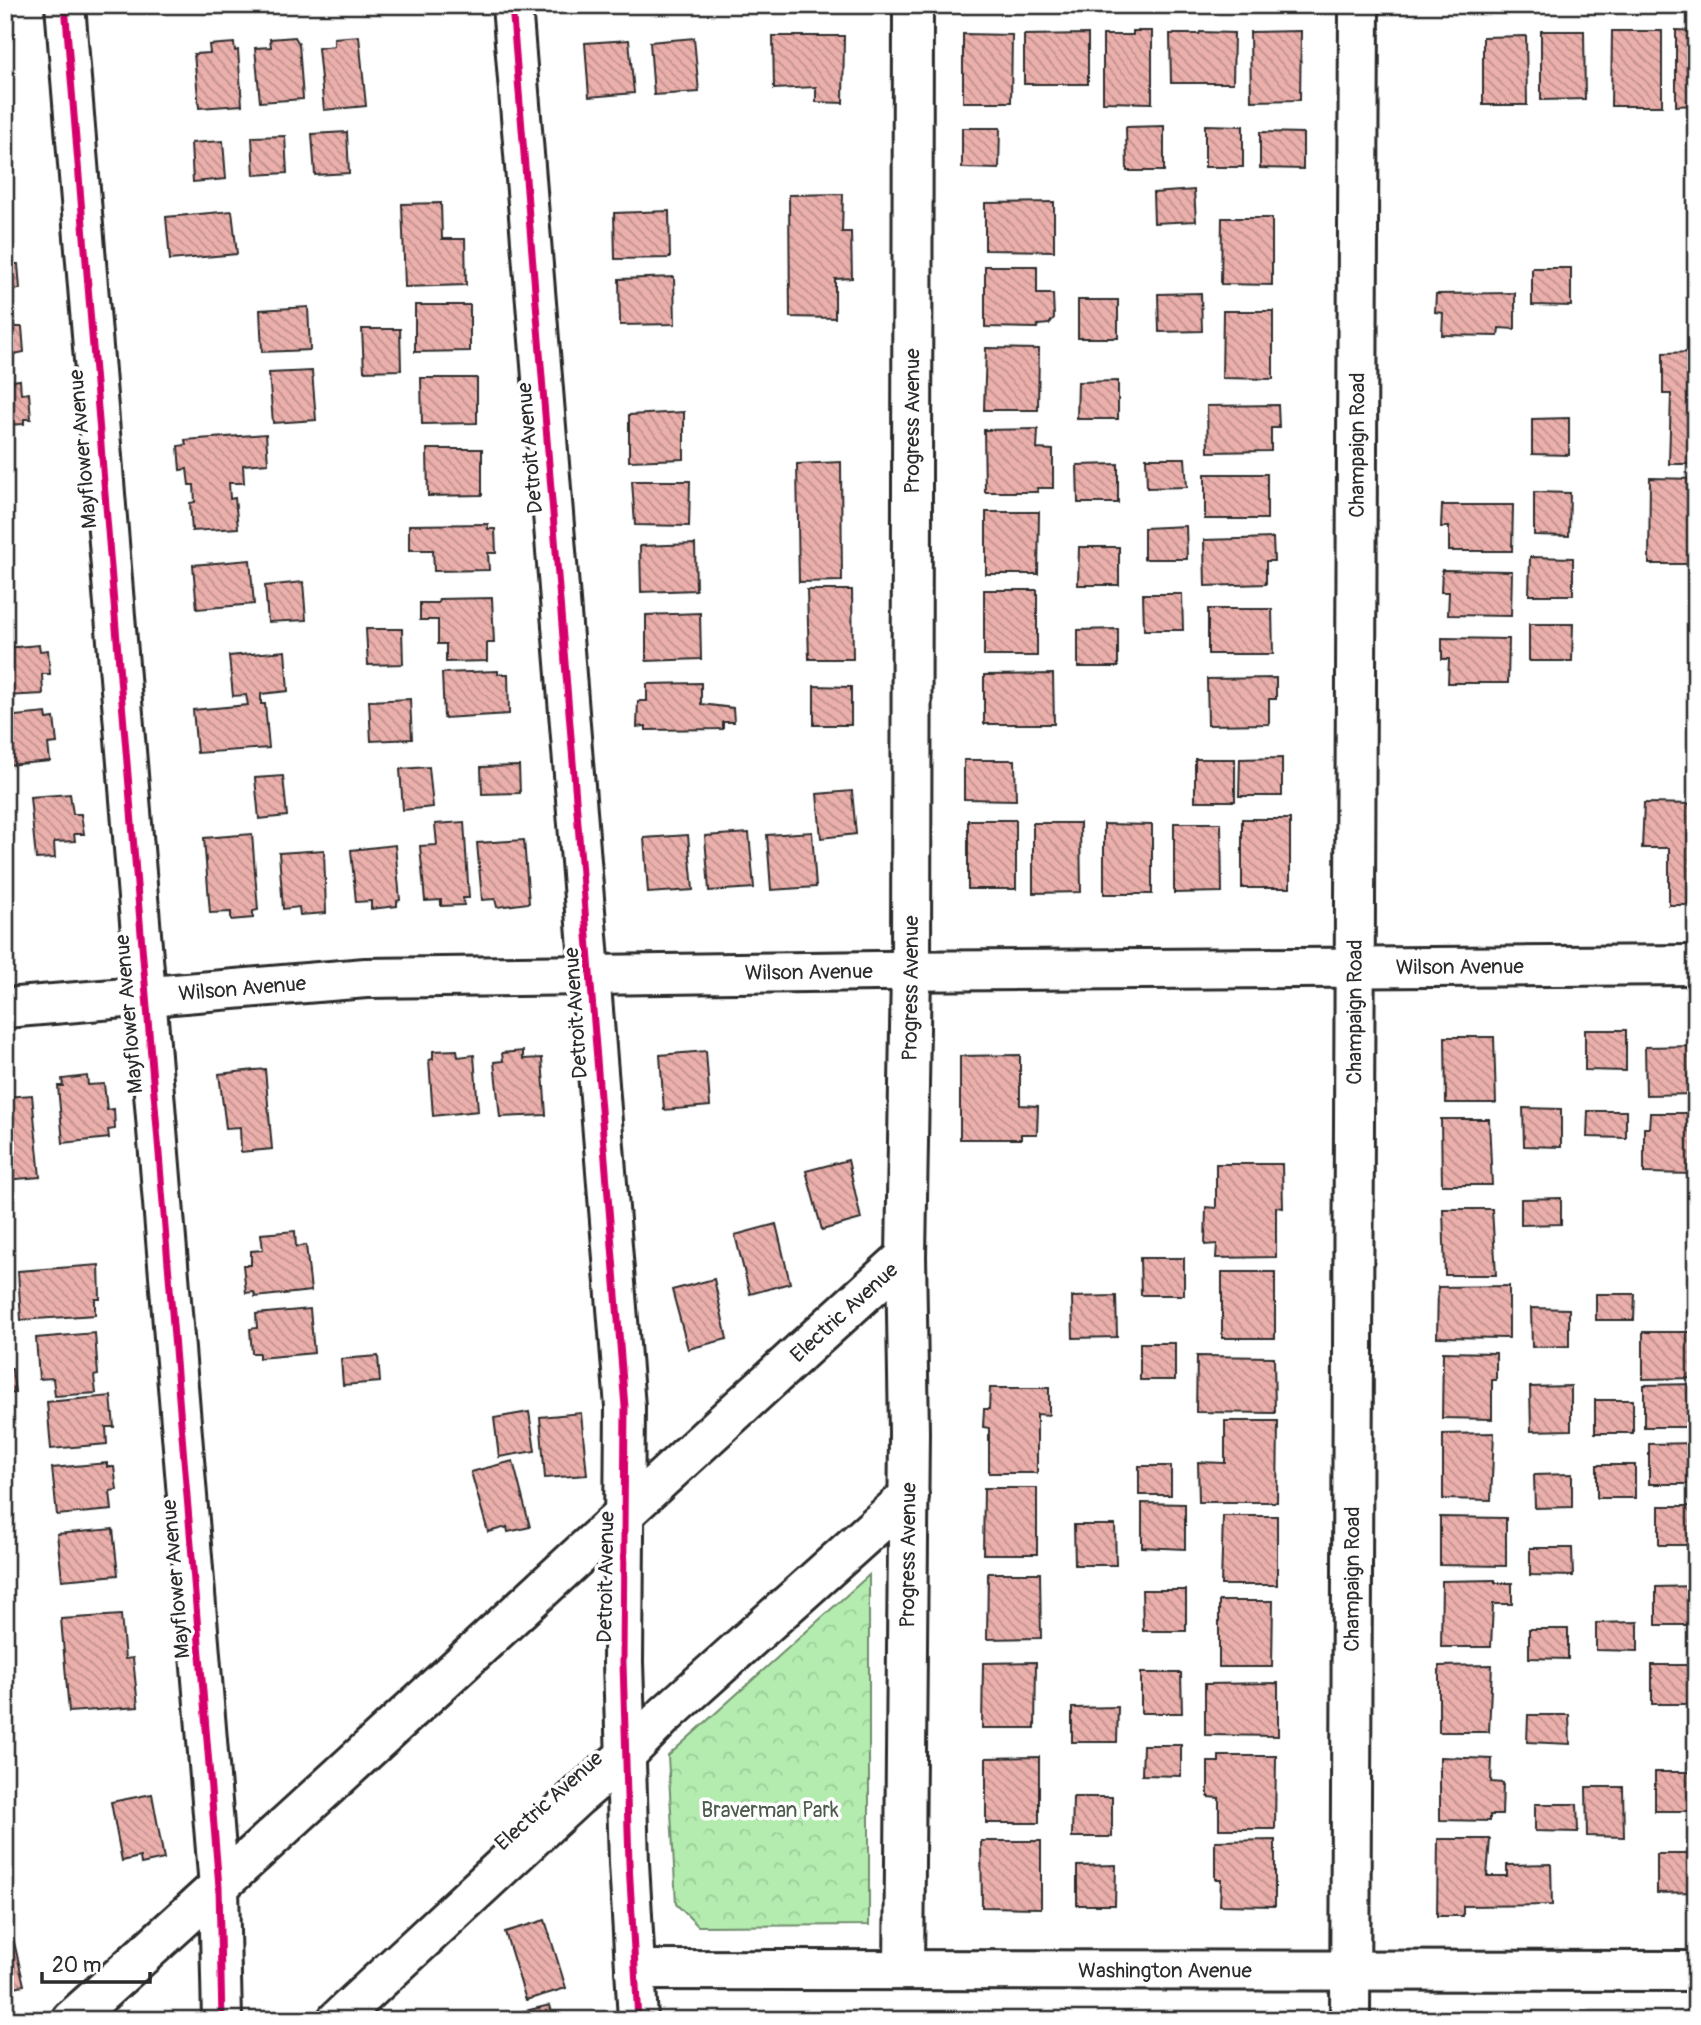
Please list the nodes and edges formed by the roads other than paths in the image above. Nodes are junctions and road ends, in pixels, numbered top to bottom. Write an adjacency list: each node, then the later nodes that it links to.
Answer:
1 (65, 5): 9 (street, Mayflower Avenue)
2 (512, 5): 8 (street, Detroit Avenue)
3 (913, 5): 7 (street, Progress Avenue)
4 (1359, 5): 6 (street, Champaign Road)
5 (1696, 965): 6 (street, Wilson Avenue)
6 (1354, 967): 7 (street, Wilson Avenue); 16 (street, Champaign Road)
7 (911, 971): 8 (street, Wilson Avenue); 11 (street, Progress Avenue)
8 (591, 974): 9 (street, Wilson Avenue); 13 (street, Detroit Avenue)
9 (145, 997): 10 (street, Wilson Avenue); 15 (street, Mayflower Avenue)
10 (5, 1008)
11 (905, 1256): 12 (street, Progress Avenue); 13 (street, Electric Avenue)
12 (909, 1496): 14 (street, Electric Avenue); 18 (street, Progress Avenue)
13 (624, 1510): 14 (street, Detroit Avenue); 15 (street, Electric Avenue)
14 (625, 1756): 17 (street, Detroit Avenue); 22 (street, Electric Avenue)
15 (219, 1887): 20 (street, Electric Avenue); 21 (street, Mayflower Avenue)
16 (1350, 1969): 18 (street, Washington Avenue); 19 (street, Washington Avenue); 24 (street, Champaign Road)
17 (635, 1970): 18 (street, Washington Avenue); 23 (street, Detroit Avenue)
18 (904, 1970)
19 (1696, 1971)
20 (71, 2020)
21 (222, 2020)
22 (337, 2020)
23 (638, 2020)
24 (1350, 2020)

